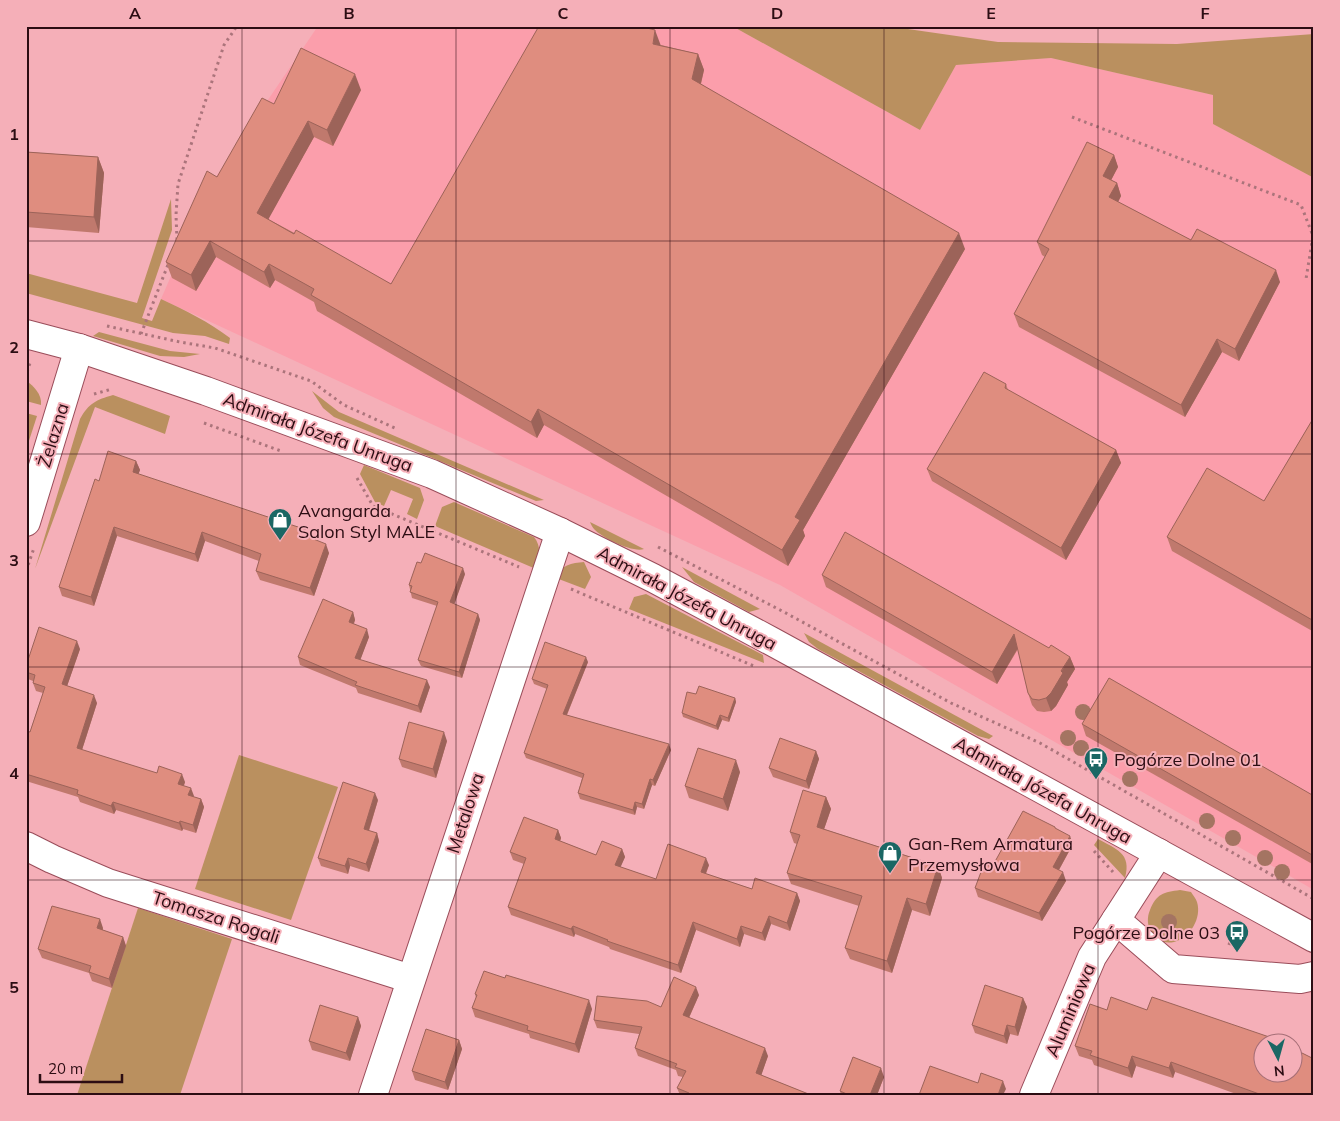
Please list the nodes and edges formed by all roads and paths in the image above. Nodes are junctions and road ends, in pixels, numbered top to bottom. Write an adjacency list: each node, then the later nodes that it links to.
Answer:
1 (238, 26): 3 (path)
2 (1072, 117): 5 (path)
3 (174, 249)
4 (170, 257): 7 (path)
5 (1306, 279)
6 (26, 334): 8 (street, Admirała Józefa Unruga)
7 (141, 334)
8 (79, 348): 14 (street, Żelazna); 15 (street, Admirała Józefa Unruga)
9 (113, 389): 10 (path)
10 (92, 394)
11 (203, 422): 12 (path)
12 (285, 452)
13 (349, 475): 17 (path)
14 (29, 505)
15 (560, 532): 17 (street, Metalowa); 21 (street, Admirała Józefa Unruga)
16 (666, 551): 23 (path)
17 (543, 578): 18 (path); 27 (street, Metalowa)
18 (757, 667)
19 (26, 846): 27 (street, Tomasza Rogali)
20 (1091, 846): 22 (path)
21 (1159, 853): 24 (street, Aluminiowa); 25 (street, Admirała Józefa Unruga)
22 (1117, 878)
23 (1314, 899)
24 (1116, 920): 26 (street); 29 (street, Aluminiowa)
25 (1314, 938)
26 (1314, 976)
27 (410, 979): 28 (street, Metalowa)
28 (373, 1095)
29 (1034, 1095)

